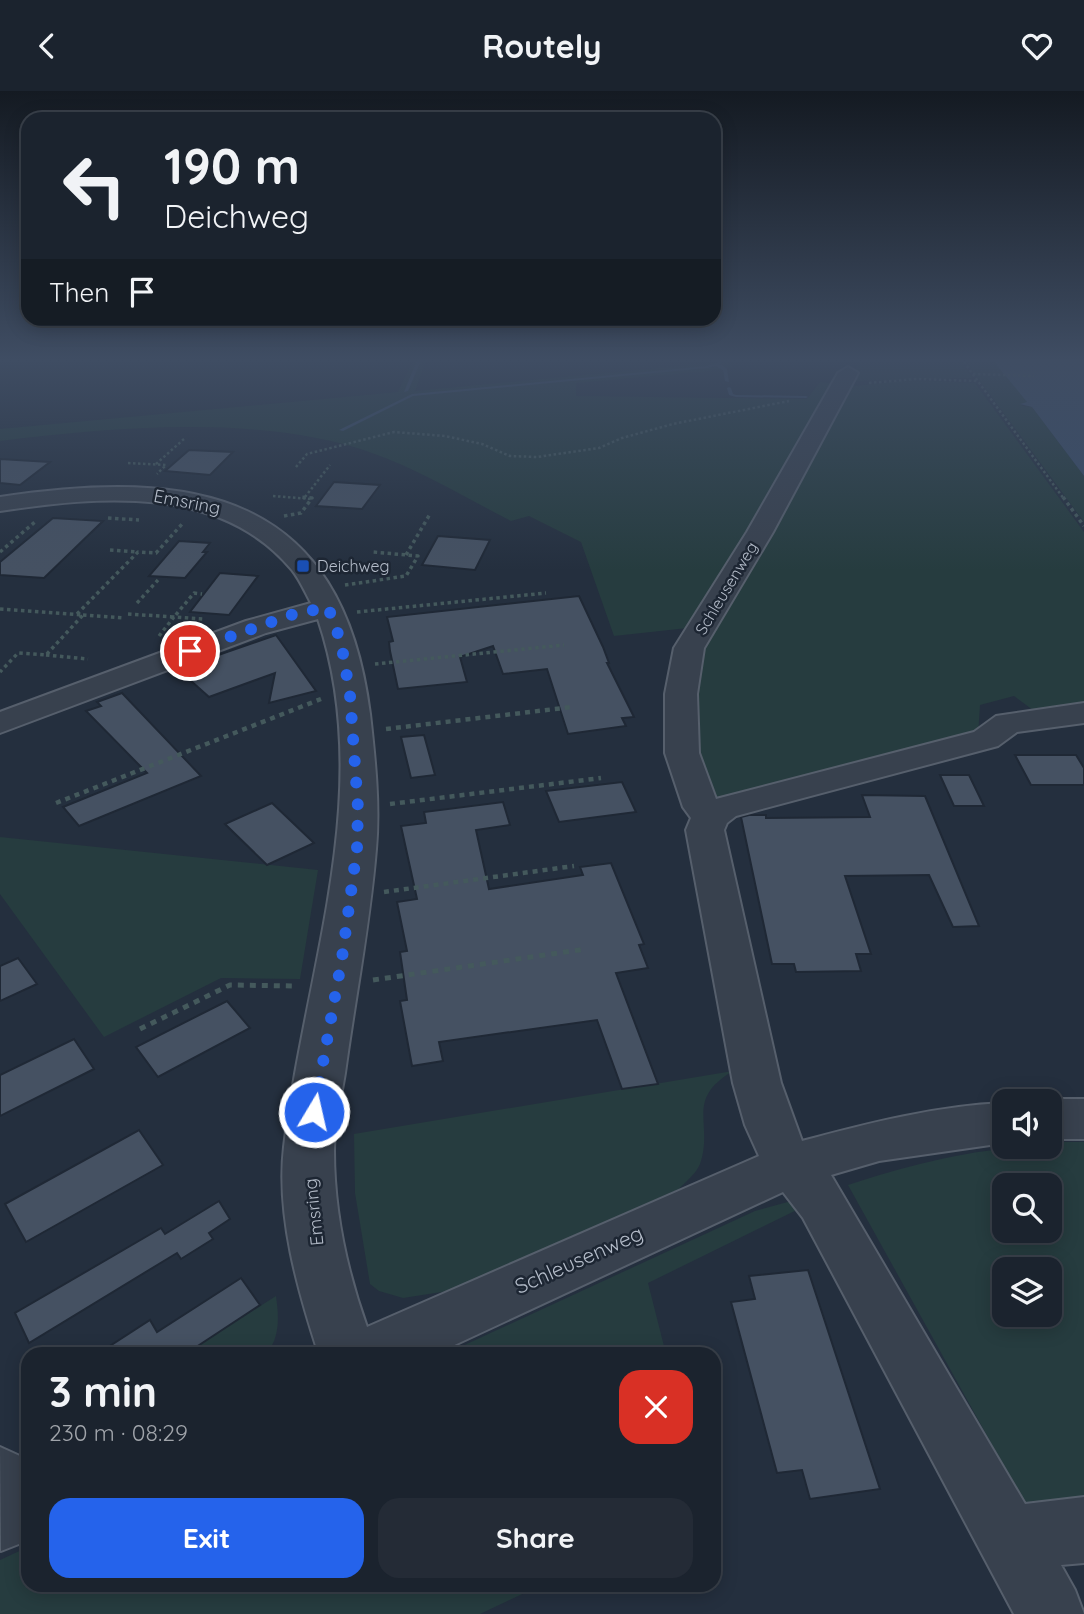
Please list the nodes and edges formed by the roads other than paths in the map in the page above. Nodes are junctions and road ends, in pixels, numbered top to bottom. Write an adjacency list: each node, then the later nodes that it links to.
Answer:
1 (817, 429): 6 (street, Schleusenweg)
2 (0, 504): 3 (street, Emsring)
3 (327, 603): 5 (street); 11 (street, Emsring)
4 (1084, 713): 6 (street)
5 (0, 723)
6 (710, 817): 10 (street, Schleusenweg)
7 (1062, 1119): 8 (street)
8 (1084, 1119)
9 (992, 1125): 10 (street, Schleusenweg)
10 (789, 1166): 12 (street, Schleusenweg); 14 (street)
11 (345, 1347)
12 (387, 1347)
13 (1084, 1530): 14 (street)
14 (1010, 1539): 15 (street)
15 (1051, 1614)

